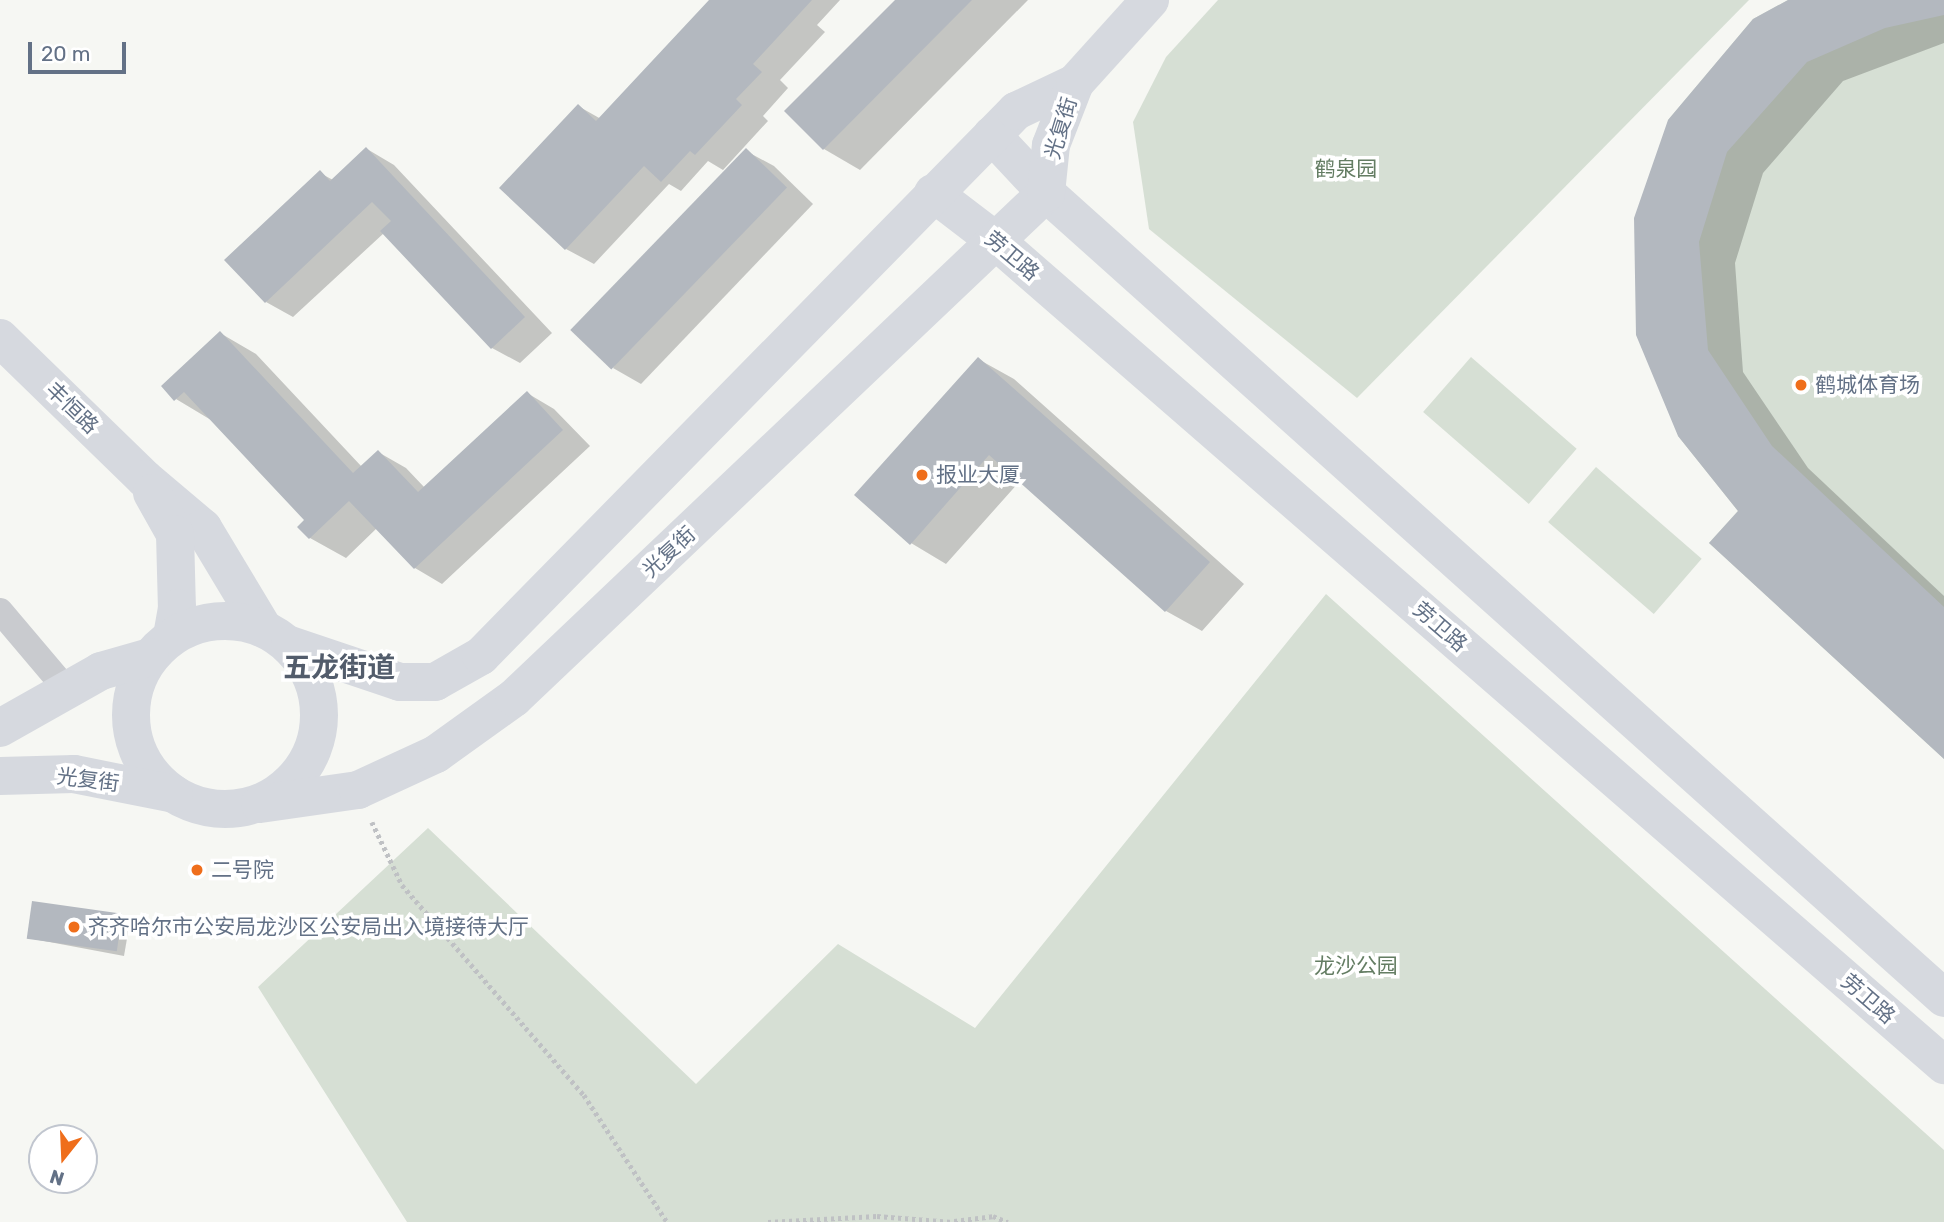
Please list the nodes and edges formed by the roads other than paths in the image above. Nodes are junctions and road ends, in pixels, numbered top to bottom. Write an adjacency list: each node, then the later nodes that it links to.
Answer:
1 (1150, 0): 2 (main road)
2 (1075, 82): 3 (main road, 光复街); 5 (main road, 光复街)
3 (992, 135): 4 (main road, 光复街); 5 (main road)
4 (933, 193): 6 (main road, 劳卫路); 10 (main road, 光复街)
5 (1046, 193): 6 (main road, 光复街); 17 (main road)
6 (997, 242): 16 (main road, 光复街); 18 (main road, 劳卫路)
7 (0, 338): 8 (main road, 丰恒路)
8 (145, 479): 10 (main road); 11 (main road)
9 (0, 611): 12 (street)
10 (276, 637): 11 (main road); 16 (main road)
11 (161, 647): 12 (main road); 15 (main road)
12 (67, 690): 13 (main road)
13 (0, 728)
14 (0, 776): 15 (main road, 光复街)
15 (175, 794): 16 (main road)
16 (260, 804)
17 (1944, 998)
18 (1944, 1065)

